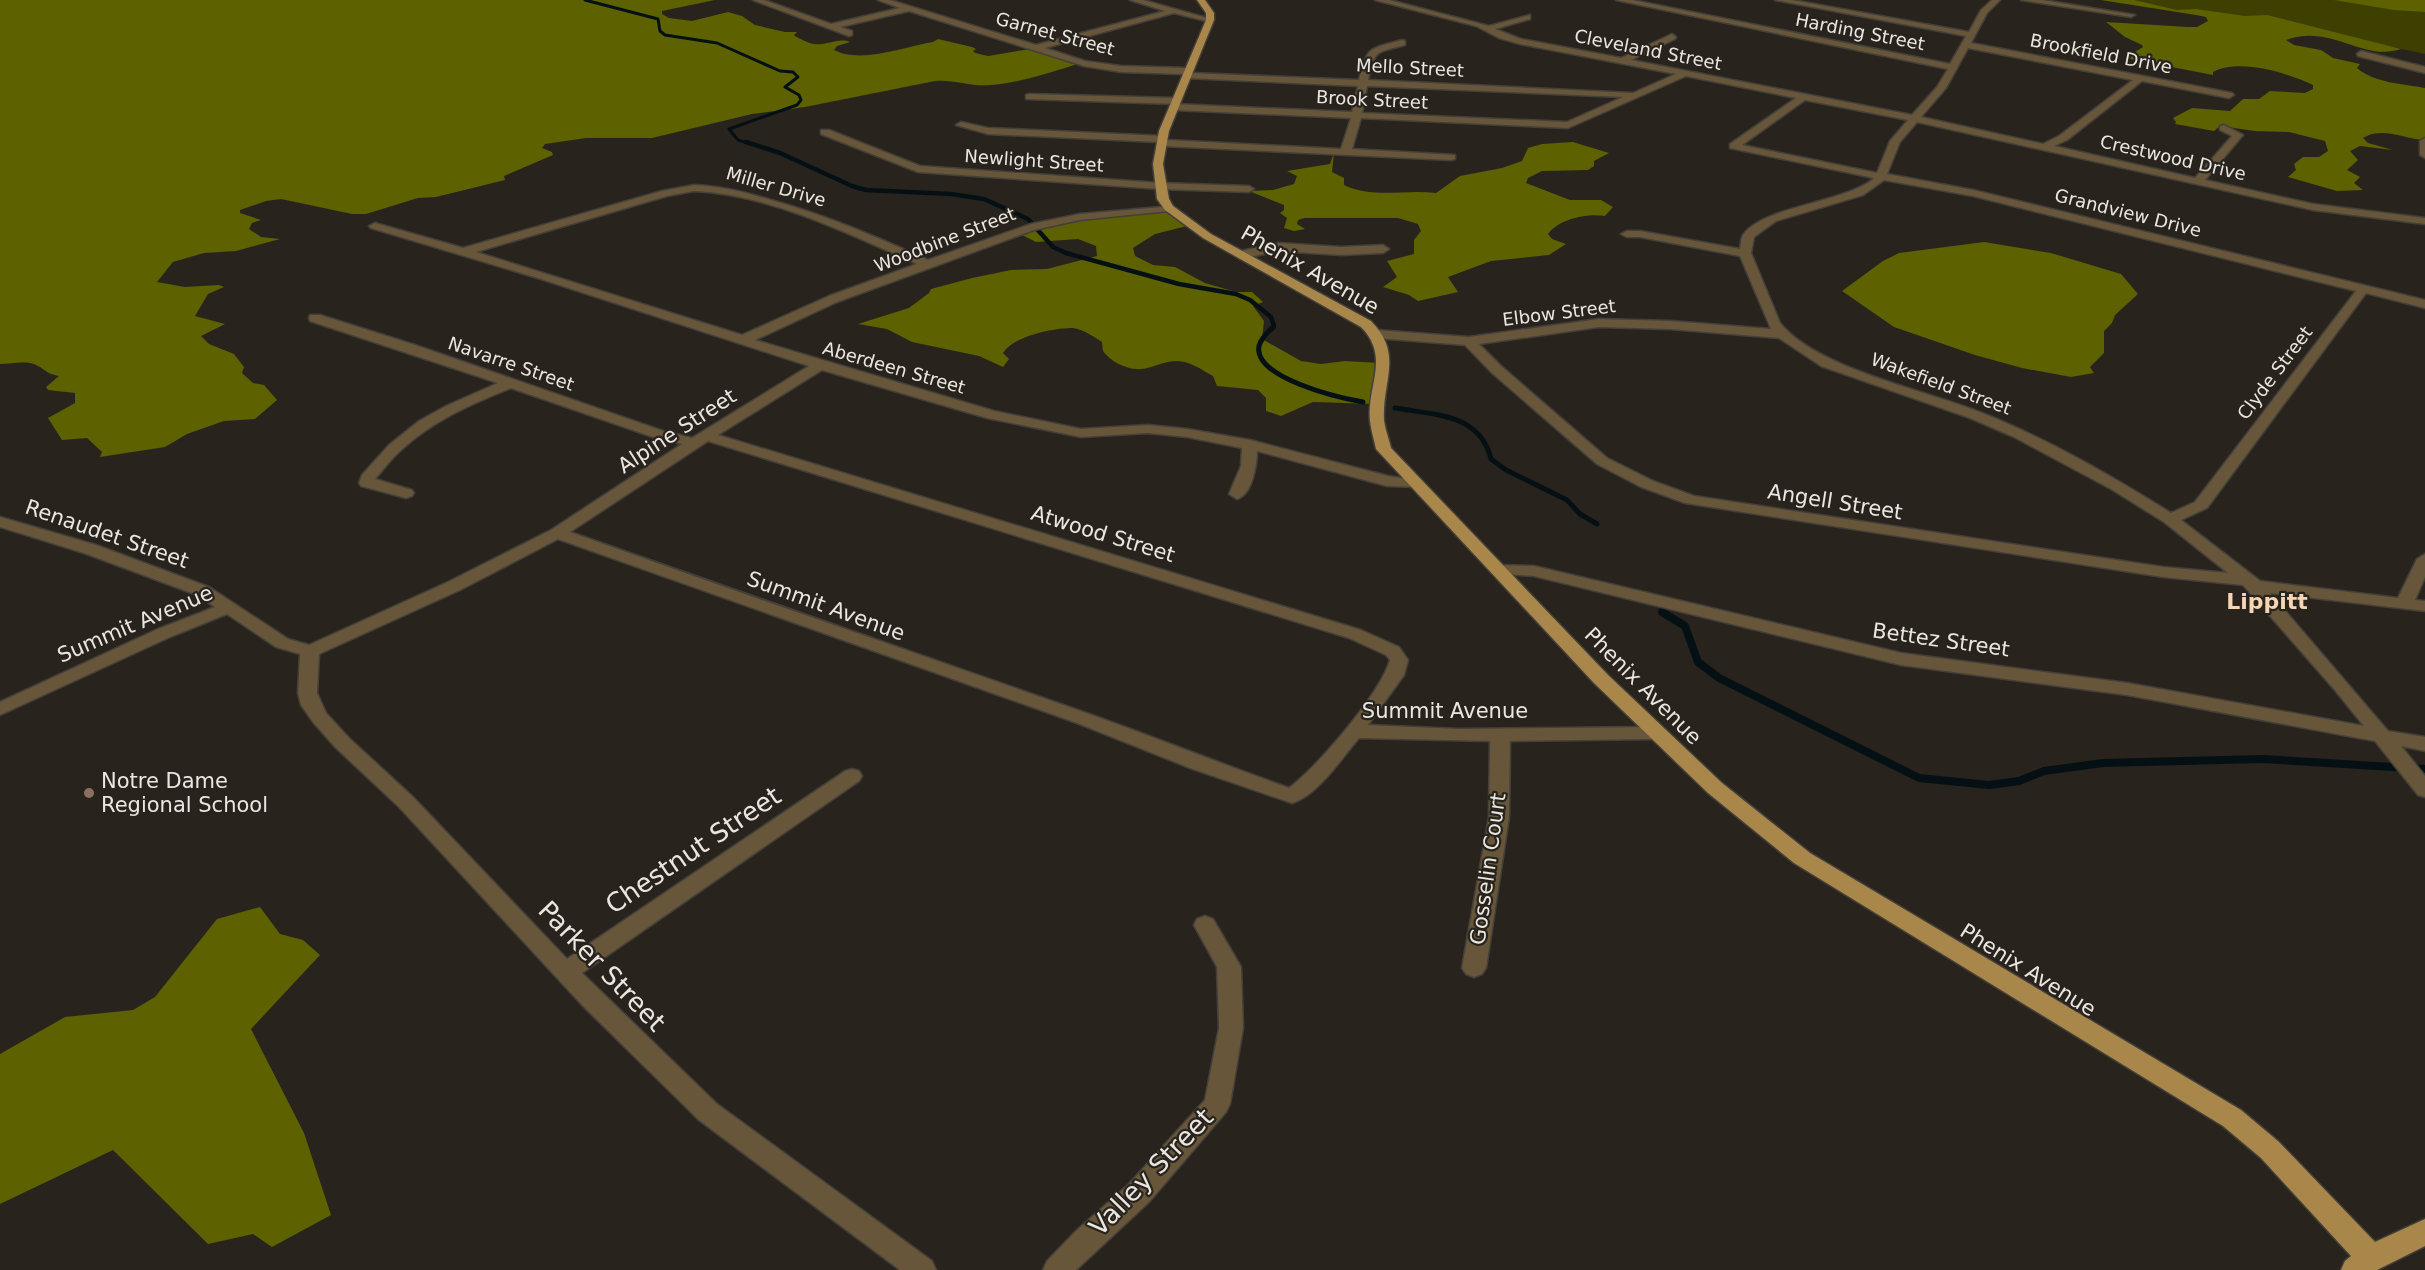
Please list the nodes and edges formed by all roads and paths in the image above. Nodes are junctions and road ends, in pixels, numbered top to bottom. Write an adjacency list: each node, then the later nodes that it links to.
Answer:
1 (757, 0): 15 (street)
2 (882, 0): 10 (street, Garnet Street)
3 (1134, 0): 11 (street)
4 (1201, 0): 14 (main road)
5 (1379, 0): 16 (street, Cleveland Street)
6 (1620, 0): 24 (street, Harding Street)
7 (1779, 0): 19 (street, Brookfield Drive)
8 (1996, 0): 19 (street)
9 (2025, 0): 12 (street)
10 (909, 8): 15 (street); 21 (street, Garnet Street)
11 (1173, 11): 14 (street); 21 (street)
12 (2131, 15)
13 (1527, 17): 16 (street)
14 (1210, 20): 26 (main road)
15 (833, 26): 17 (street)
16 (1490, 28): 23 (street, Cleveland Street)
17 (849, 33)
18 (1672, 37): 23 (street)
19 (1969, 40): 24 (street); 28 (street, Brookfield Drive)
20 (1402, 42): 29 (street)
21 (1036, 48): 26 (street, Garnet Street)
22 (2361, 54): 25 (street)
23 (1622, 61): 27 (street, Cleveland Street)
24 (1953, 67): 36 (street)
25 (2425, 70)
26 (1187, 73): 29 (street, Mello Street); 34 (main road)
27 (1684, 74): 31 (street, Mello Street); 33 (street, Cleveland Street)
28 (2141, 78): 30 (street, Brookfield Drive); 43 (street)
29 (1363, 83): 31 (street, Mello Street); 35 (street)
30 (2229, 95)
31 (1632, 96): 38 (street, Mello Street)
32 (1029, 97): 34 (street, Brook Street)
33 (1802, 98): 36 (street, Cleveland Street); 47 (street, Grandview Drive)
34 (1176, 104): 35 (street, Brook Street); 41 (main road)
35 (1357, 116): 38 (street, Brook Street); 44 (street)
36 (1914, 120): 43 (street, Crestwood Drive); 47 (street)
37 (961, 125): 41 (street)
38 (1569, 125)
39 (2224, 128): 48 (street)
40 (825, 132): 49 (street, Newlight Street)
41 (1163, 141): 44 (street); 49 (main road)
42 (2425, 141): 45 (street)
43 (2047, 146): 48 (street, Crestwood Drive)
44 (1345, 153): 46 (street)
45 (2425, 155)
46 (1450, 157)
47 (1883, 177): 57 (street); 60 (street, Grandview Drive)
48 (2198, 181): 52 (street, Crestwood Drive)
49 (1160, 186): 50 (street, Newlight Street); 51 (main road)
50 (1249, 189)
51 (1169, 208): 58 (main road, Phenix Avenue); 59 (street, Woodbine Street)
52 (2425, 221)
53 (375, 226): 56 (street, Aberdeen Street)
54 (1627, 234): 57 (street)
55 (1383, 249): 58 (street)
56 (462, 252): 59 (street, Miller Drive); 65 (street, Aberdeen Street)
57 (1745, 253): 64 (street, Wakefield Street)
58 (1240, 255): 63 (main road, Phenix Avenue)
59 (928, 266): 65 (street, Woodbine Street)
60 (2364, 288): 61 (street); 74 (street, Clyde Street)
61 (2425, 304)
62 (315, 318): 68 (street, Navarre Street)
63 (1376, 334): 66 (street, Elbow Street); 71 (main road, Phenix Avenue)
64 (1782, 334): 66 (street, Elbow Street); 74 (street, Wakefield Street)
65 (743, 340): 67 (street, Aberdeen Street)
66 (1469, 341): 79 (street, Angell Street)
67 (820, 365): 69 (street, Alpine Street); 70 (street, Aberdeen Street)
68 (510, 383): 69 (street, Navarre Street); 72 (street)
69 (700, 439): 76 (street, Alpine Street); 85 (street, Atwood Street)
70 (1250, 444): 71 (street, Aberdeen Street); 73 (street)
71 (1415, 484): 78 (main road, Phenix Avenue)
72 (406, 493)
73 (1238, 494)
74 (2170, 519): 79 (street, Wakefield Street)
75 (0, 522): 82 (street, Renaudet Street)
76 (557, 533): 83 (street); 85 (street, Summit Avenue)
77 (2425, 559): 80 (street)
78 (1498, 569): 86 (main road, Phenix Avenue); 88 (street, Bettez Street)
79 (2251, 583): 80 (street, Angell Street); 88 (street, Wakefield Street)
80 (2404, 604): 81 (street, Angell Street)
81 (2425, 606)
82 (230, 607): 83 (street, Summit Avenue); 84 (street, Summit Avenue)
83 (310, 651): 94 (street, Parker Street)
84 (0, 709)
85 (1354, 731): 87 (street, Summit Avenue)
86 (1656, 733): 87 (street, Summit Avenue); 96 (main road, Phenix Avenue)
87 (1500, 734): 93 (street, Gosselin Court)
88 (2381, 737): 89 (street, Bettez Street); 91 (street, Wakefield Street)
89 (2425, 744)
90 (852, 776): 94 (street, Chestnut Street)
91 (2425, 790)
92 (1205, 925): 98 (street, Valley Street)
93 (1474, 968)
94 (566, 972): 97 (street, Parker Street)
95 (2425, 1232): 96 (main road)
96 (2363, 1264)
97 (922, 1270)
98 (1057, 1270)

